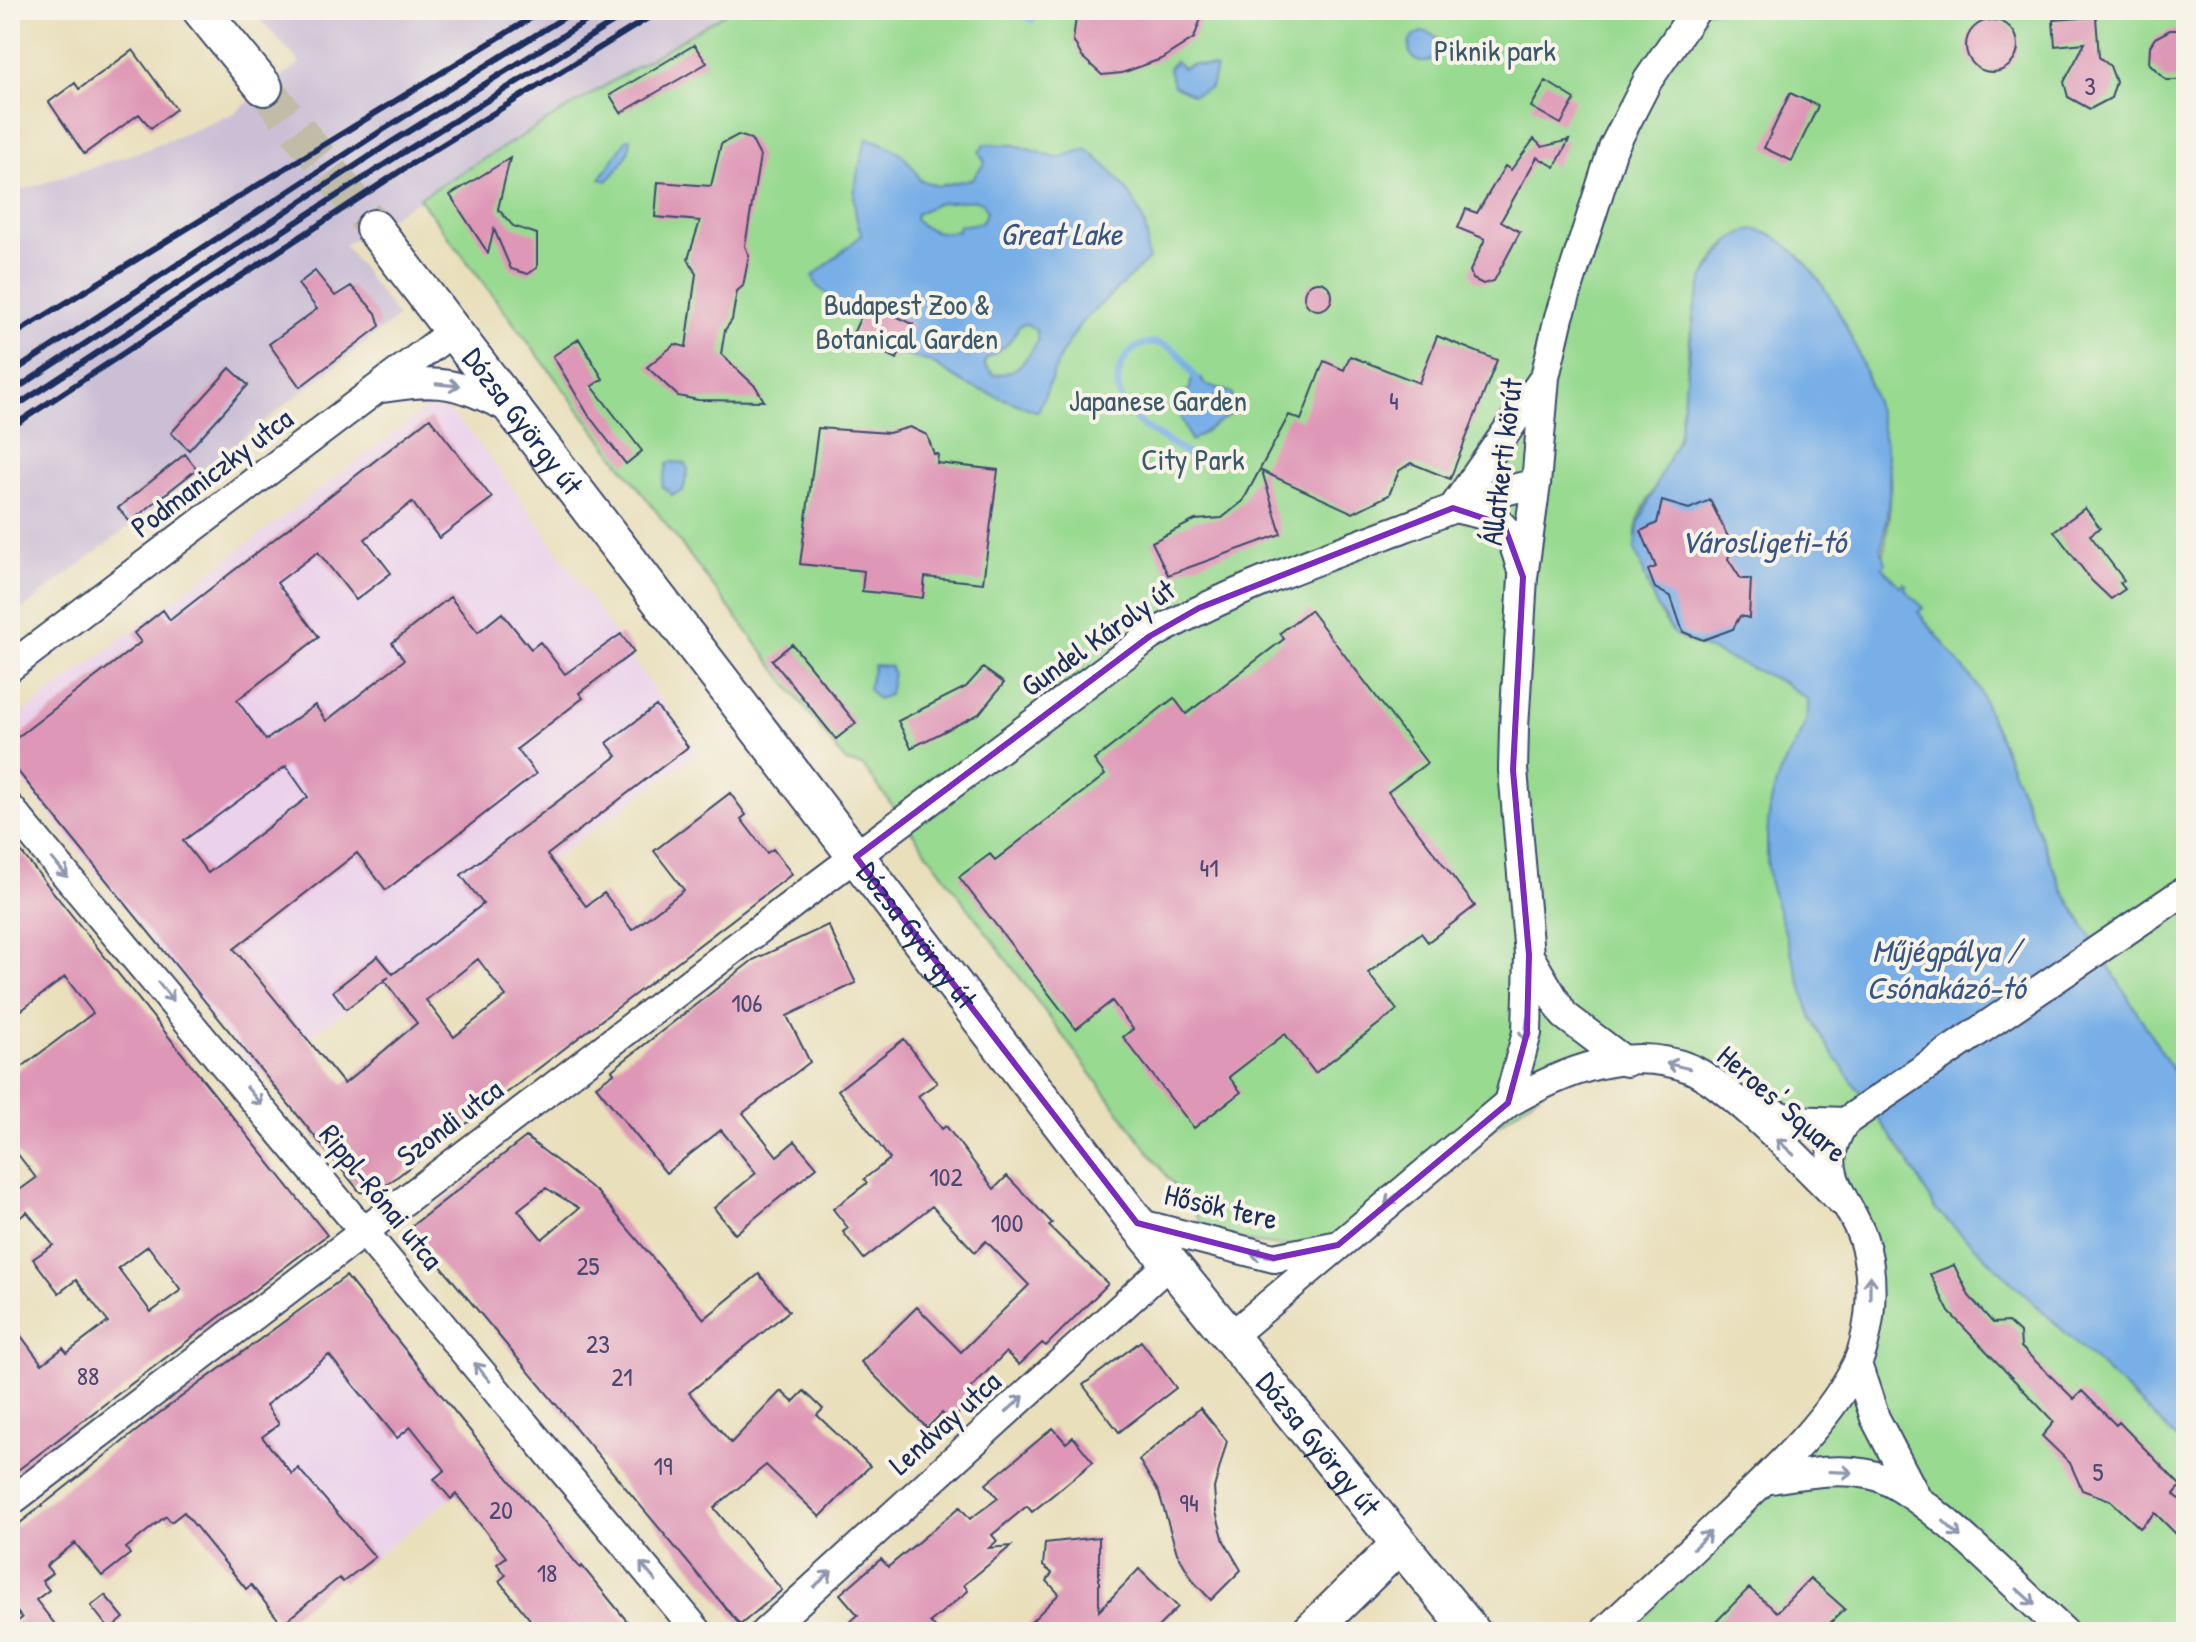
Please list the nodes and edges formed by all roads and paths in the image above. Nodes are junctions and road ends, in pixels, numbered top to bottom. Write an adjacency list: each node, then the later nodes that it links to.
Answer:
1 (201, 10): 3 (main road)
2 (1696, 10): 6 (street, Állatkerti körút)
3 (264, 87)
4 (374, 228): 5 (main road, Dózsa György út)
5 (453, 331): 7 (street, Podmaniczky utca); 8 (main road, Dózsa György út)
6 (1545, 377): 9 (street, Állatkerti körút); 10 (street)
7 (377, 389): 8 (street, one-way to 8); 12 (street, Podmaniczky utca)
8 (514, 410): 14 (main road, Dózsa György út)
9 (1536, 484): 10 (street, Gundel Károly út); 11 (street, Állatkerti körút)
10 (1453, 508): 11 (street); 14 (street, Gundel Károly út)
11 (1523, 577): 16 (street, Állatkerti körút)
12 (10, 667)
13 (10, 808): 23 (street, Rippl-Rónai utca, one-way to 23)
14 (856, 857): 22 (main road, Dózsa György út); 23 (street, Szondi utca)
15 (2186, 890): 20 (street)
16 (1529, 955): 17 (street, Állatkerti körút); 19 (street, Állatkerti körút, one-way to 19)
17 (1626, 1062): 18 (street, Heroes' Square, one-way to 17); 19 (street, Heroes' Square)
18 (1722, 1090): 20 (street); 21 (street, Heroes' Square, one-way to 18)
19 (1508, 1103): 24 (street, Heroes' Square, one-way to 24)
20 (1850, 1119): 21 (street)
21 (1841, 1201): 27 (street, Heroes' Square, one-way to 21)
22 (1137, 1223): 24 (street, Hősök tere, one-way to 22); 25 (main road, Dózsa György út)
23 (364, 1231): 30 (street, Szondi utca); 33 (street, Rippl-Rónai utca, one-way to 23)
24 (1338, 1245): 26 (street, Heroes' Square)
25 (1170, 1263): 26 (main road, Dózsa György út); 34 (street, Lendvay utca, one-way to 25)
26 (1230, 1337): 31 (main road, Dózsa György út)
27 (1857, 1364): 28 (street, Heroes' Square); 29 (street)
28 (1764, 1480): 29 (street, one-way to 29); 32 (street, Heroes' Square, one-way to 28)
29 (1915, 1495): 39 (street, one-way to 39)
30 (10, 1502)
31 (1399, 1545): 35 (main road); 36 (main road, Dózsa György út)
32 (1645, 1594): 37 (street, Heroes' Square); 38 (street)
33 (698, 1632)
34 (765, 1632)
35 (1310, 1632)
36 (1472, 1632)
37 (1604, 1632)
38 (1624, 1632)
39 (2064, 1632)

